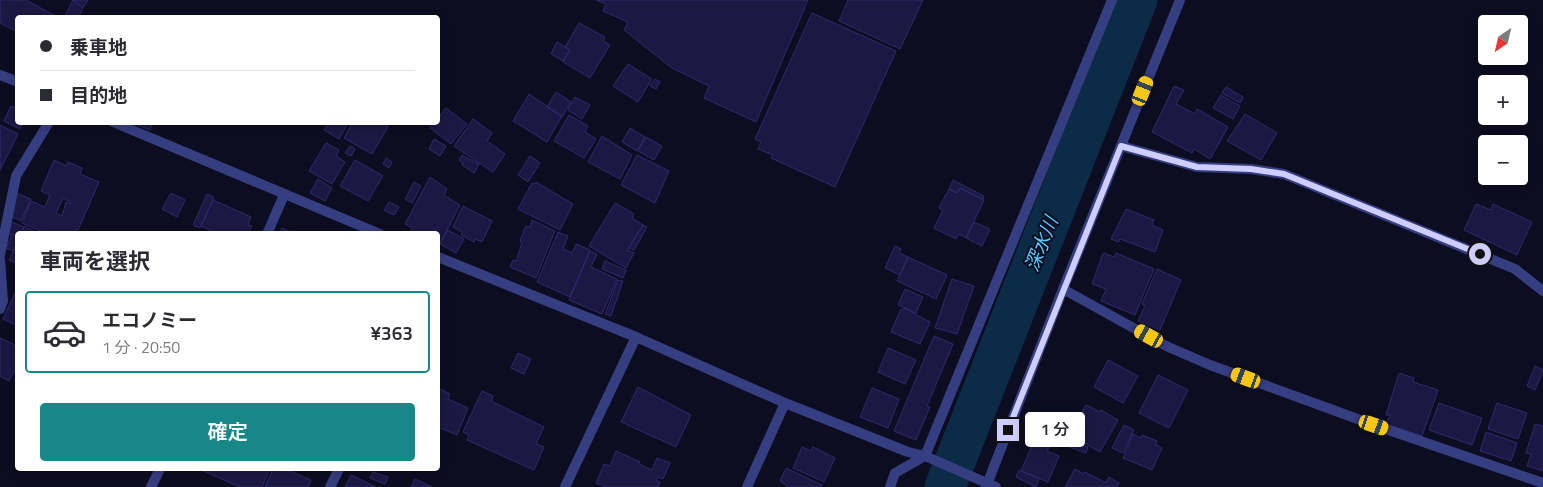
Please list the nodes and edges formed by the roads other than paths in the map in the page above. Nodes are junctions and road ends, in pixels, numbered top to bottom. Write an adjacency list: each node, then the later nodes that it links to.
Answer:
1 (1112, 0): 19 (street)
2 (1180, 0): 7 (street)
3 (0, 75): 4 (street)
4 (15, 81)
5 (47, 125): 11 (street)
6 (120, 125): 8 (street)
7 (1121, 146): 14 (street); 15 (street)
8 (284, 195): 9 (street); 10 (street)
9 (268, 231)
10 (373, 231)
11 (0, 255)
12 (440, 258): 17 (street)
13 (0, 259): 16 (street)
14 (1063, 289): 22 (street); 23 (street)
15 (1543, 291)
16 (0, 309)
17 (636, 337): 18 (street); 26 (street)
18 (785, 403): 19 (street); 27 (street)
19 (925, 456): 23 (street); 28 (street)
20 (159, 471): 24 (street)
21 (338, 471): 25 (street)
22 (1543, 483)
23 (990, 486)
24 (151, 487)
25 (330, 487)
26 (564, 487)
27 (748, 487)
28 (890, 487)

